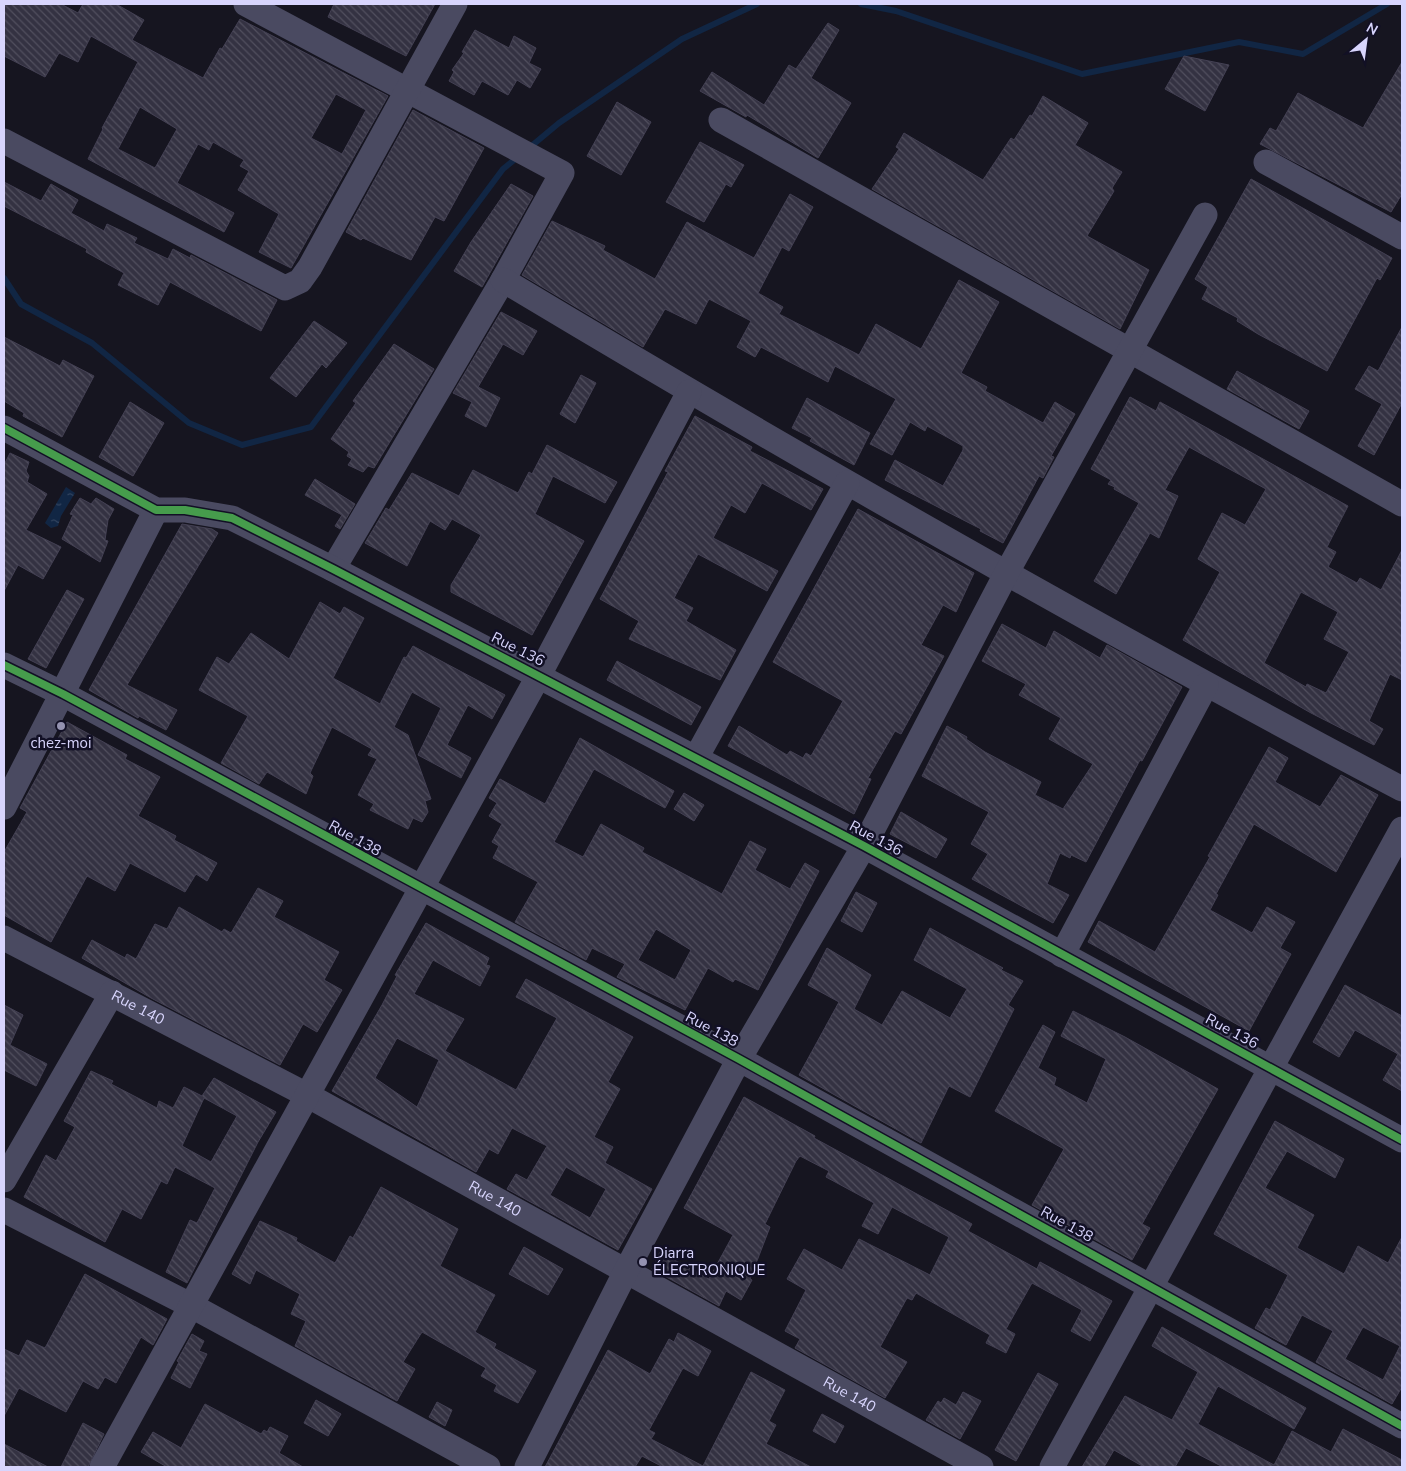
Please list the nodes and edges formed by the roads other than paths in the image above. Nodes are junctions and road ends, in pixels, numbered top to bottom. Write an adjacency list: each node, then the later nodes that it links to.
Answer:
1 (246, 4): 3 (street)
2 (455, 4): 3 (street)
3 (408, 92): 5 (street); 9 (street)
4 (721, 120): 10 (street)
5 (4, 141)
6 (1266, 162): 8 (street)
7 (1205, 215): 10 (street)
8 (1399, 229)
9 (503, 280): 11 (street); 16 (street)
10 (1128, 352): 14 (street); 17 (street)
11 (689, 392): 13 (street); 19 (street)
12 (4, 428): 15 (street)
13 (847, 483): 17 (street); 22 (street)
14 (1402, 504)
15 (156, 510): 16 (street, Rue 136); 21 (street)
16 (333, 568): 19 (street, Rue 136)
17 (1007, 572): 20 (street); 26 (street)
18 (4, 665): 21 (street, Rue 138)
19 (538, 676): 22 (street, Rue 136); 27 (street)
20 (1206, 685): 23 (street); 29 (street)
21 (63, 694): 24 (street); 27 (street, Rue 138)
22 (696, 758): 26 (street, Rue 136)
23 (1402, 789)
24 (4, 807)
25 (1402, 829): 32 (street)
26 (864, 846): 29 (street, Rue 136); 31 (street)
27 (421, 890): 31 (street, Rue 138); 33 (street)
28 (4, 938): 30 (street, Rue 140)
29 (1062, 955): 32 (street, Rue 136)
30 (112, 993): 33 (street, Rue 140); 35 (street)
31 (739, 1060): 37 (street); 38 (street, Rue 138)
32 (1271, 1068): 34 (street, Rue 136); 38 (street)
33 (307, 1095): 37 (street, Rue 140); 39 (street)
34 (1402, 1140)
35 (4, 1180)
36 (4, 1210): 39 (street)
37 (626, 1271): 43 (street); 44 (street, Rue 140)
38 (1150, 1286): 40 (street, Rue 138); 45 (street)
39 (190, 1305): 41 (street); 42 (street)
40 (1402, 1426)
41 (102, 1467)
42 (488, 1467)
43 (527, 1467)
44 (981, 1467)
45 (1052, 1467)

